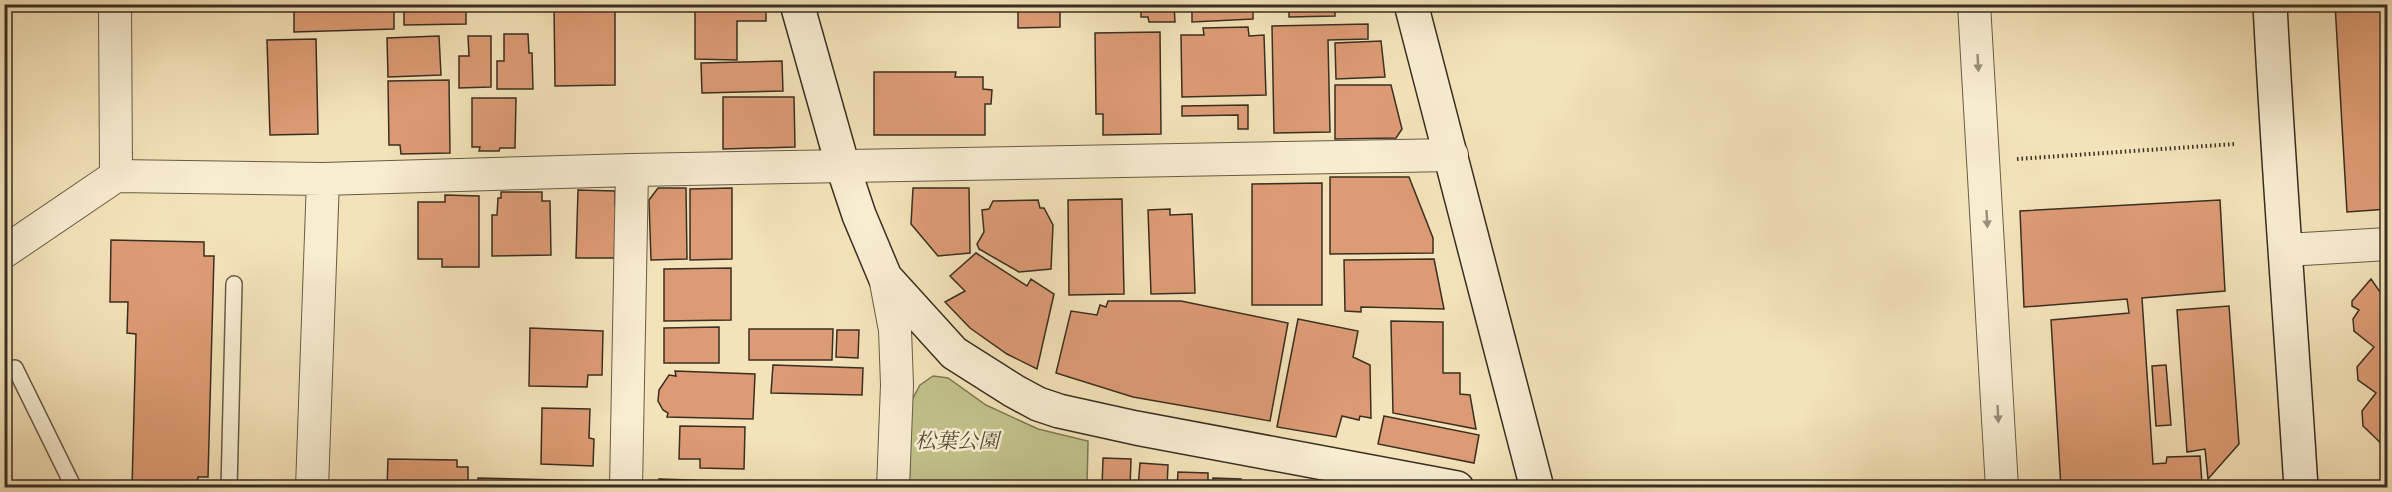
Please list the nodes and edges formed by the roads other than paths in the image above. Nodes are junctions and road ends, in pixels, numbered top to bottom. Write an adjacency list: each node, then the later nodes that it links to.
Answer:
1 (115, 4): 9 (street)
2 (798, 4): 7 (street)
3 (1411, 4): 6 (street)
4 (1974, 4): 24 (street, one-way to 24)
5 (2270, 4): 12 (street)
6 (1452, 155): 7 (street); 23 (street)
7 (843, 167): 8 (street); 14 (street)
8 (632, 170): 10 (street); 20 (street)
9 (116, 176): 10 (street); 13 (street)
10 (323, 179): 19 (street)
11 (2388, 244): 12 (street)
12 (2286, 250): 25 (street)
13 (4, 252)
14 (885, 277): 21 (street); 22 (street)
15 (234, 284): 18 (lane)
16 (15, 368): 17 (lane)
17 (74, 488)
18 (229, 488)
19 (312, 488)
20 (626, 488)
21 (893, 488)
22 (1457, 488)
23 (1537, 488)
24 (2002, 488)
25 (2301, 488)

